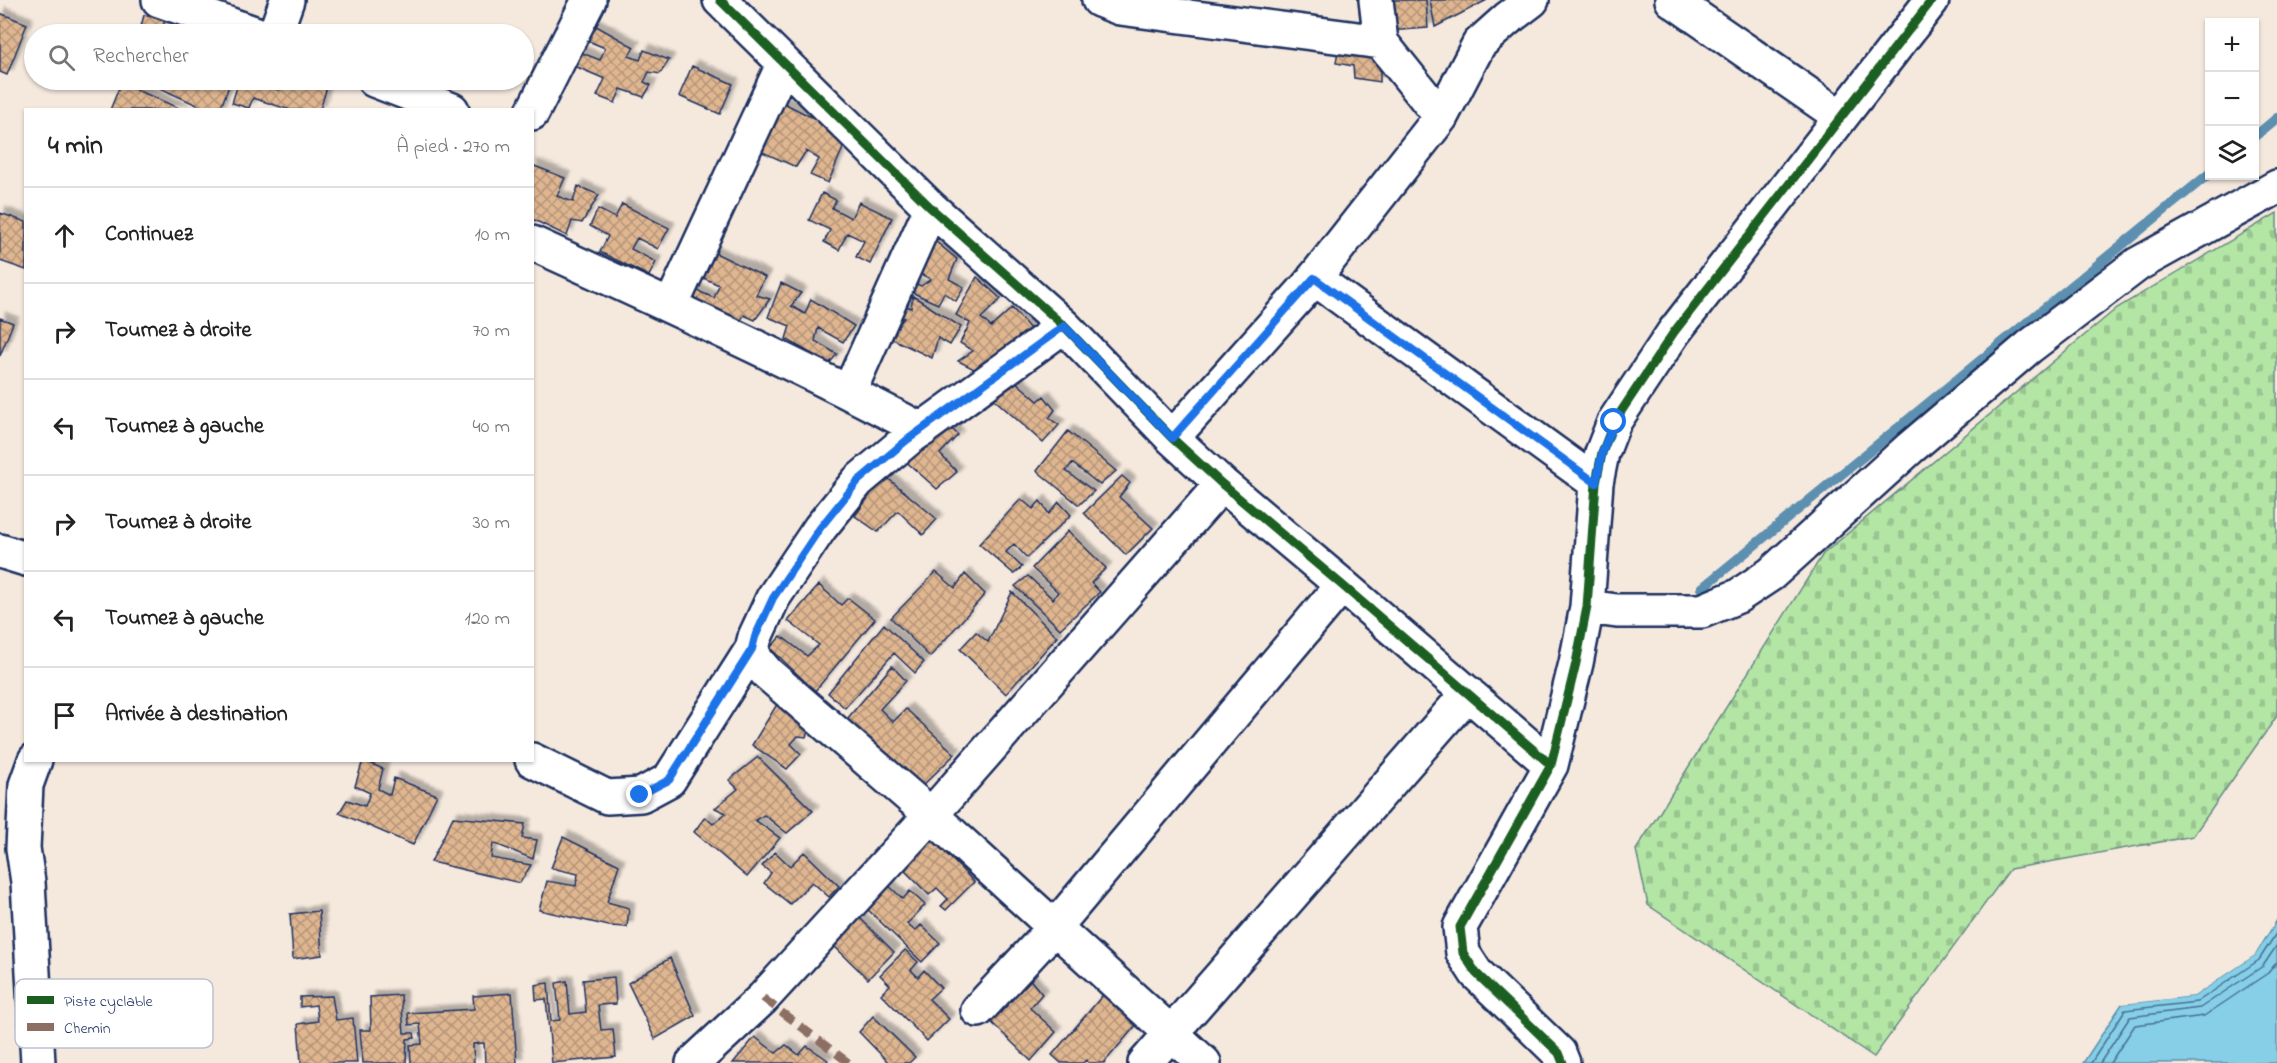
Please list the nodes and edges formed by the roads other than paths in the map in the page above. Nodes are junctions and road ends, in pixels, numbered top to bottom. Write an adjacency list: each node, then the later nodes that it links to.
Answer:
1 (159, 0): 10 (street)
2 (287, 0): 11 (street)
3 (590, 0): 16 (street)
4 (720, 0): 13 (street)
5 (1099, 0): 12 (street)
6 (1376, 0): 12 (street)
7 (1532, 0): 17 (street)
8 (1672, 0): 18 (street)
9 (1932, 0): 18 (street)
10 (228, 24)
11 (279, 24)
12 (1381, 42): 17 (street)
13 (783, 64): 20 (street); 23 (street)
14 (400, 90): 15 (street)
15 (447, 108)
16 (534, 109)
17 (1442, 117): 22 (street)
18 (1840, 117): 28 (street)
19 (2277, 187): 33 (street)
20 (931, 208): 24 (street); 25 (street)
21 (534, 244): 23 (street)
22 (1314, 278): 27 (street); 28 (street)
23 (671, 306): 25 (street)
24 (1064, 326): 26 (street); 27 (street)
25 (849, 392): 26 (street)
26 (921, 430): 34 (street)
27 (1172, 438): 29 (street)
28 (1596, 483): 33 (street)
29 (1222, 484): 32 (street); 39 (street)
30 (0, 550): 31 (street)
31 (24, 559)
32 (1342, 585): 35 (street); 40 (street)
33 (1587, 607): 38 (street)
34 (752, 649): 36 (street); 39 (street)
35 (1468, 693): 38 (street); 43 (street)
36 (534, 761)
37 (34, 762): 41 (street)
38 (1551, 765): 49 (street)
39 (931, 815): 40 (street); 46 (street)
40 (1055, 927): 42 (street); 43 (street)
41 (33, 979)
42 (978, 1011)
43 (1172, 1034): 47 (street); 48 (street)
44 (37, 1048): 45 (street)
45 (38, 1063)
46 (693, 1063)
47 (1146, 1063)
48 (1204, 1063)
49 (1563, 1063)

